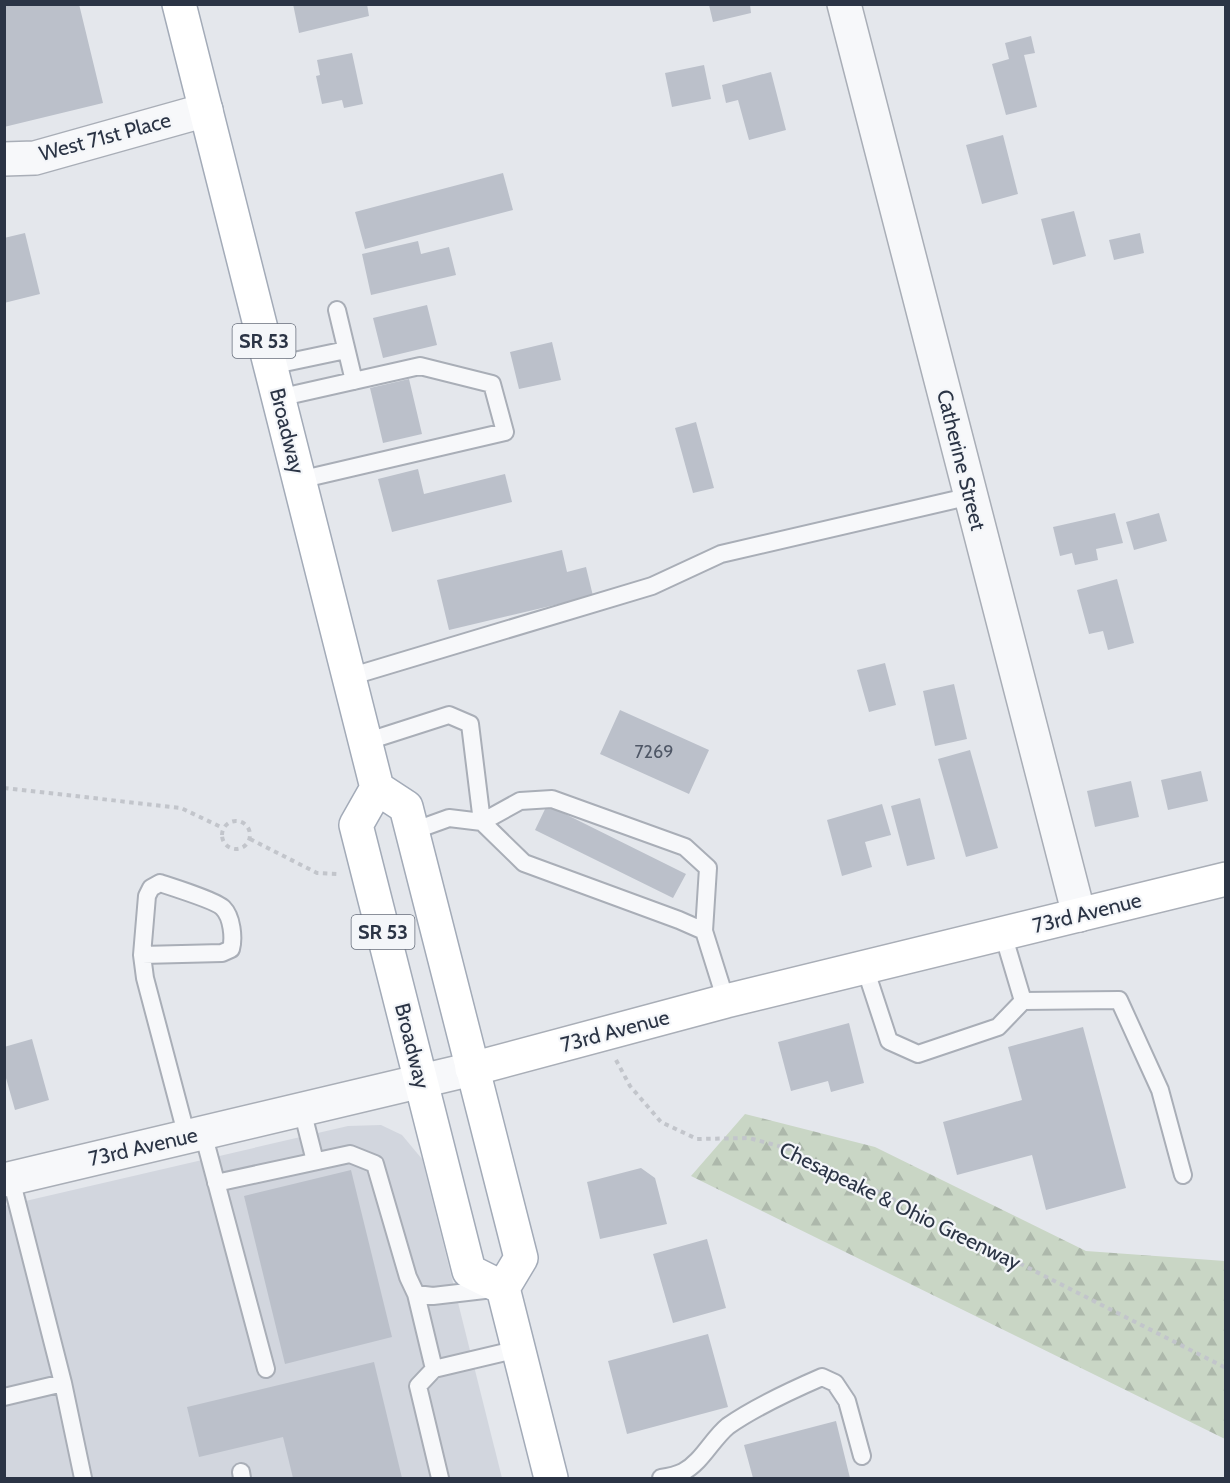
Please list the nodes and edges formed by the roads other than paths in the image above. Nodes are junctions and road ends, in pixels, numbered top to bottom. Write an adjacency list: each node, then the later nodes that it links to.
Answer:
1 (179, 4): 3 (main road, Broadway / SR 53)
2 (844, 4): 11 (street, Catherine Street)
3 (206, 110): 4 (street, West 71st Place); 7 (main road, Broadway / SR 53)
4 (4, 159)
5 (337, 310): 6 (lane)
6 (346, 350): 7 (lane); 8 (lane)
7 (270, 366): 9 (main road, Broadway / SR 53)
8 (354, 381): 9 (lane); 10 (lane)
9 (278, 398): 10 (main road, Broadway / SR 53)
10 (299, 480): 12 (main road, Broadway / SR 53)
11 (971, 496): 12 (lane); 18 (street, Catherine Street)
12 (349, 677): 13 (main road, Broadway / SR 53)
13 (365, 742): 14 (main road, Broadway / SR 53); 15 (lane)
14 (377, 788): 16 (main road, SR 53); 26 (main road, Broadway / SR 53)
15 (482, 822): 16 (lane); 19 (lane); 19 (lane)
16 (413, 831): 25 (main road, SR 53)
17 (1226, 879): 18 (main road, 73rd Avenue)
18 (1079, 915): 20 (main road, 73rd Avenue)
19 (704, 931): 24 (lane)
20 (1003, 934): 22 (main road, 73rd Avenue); 23 (lane)
21 (142, 955): 21 (lane); 28 (lane)
22 (865, 968): 23 (lane); 24 (main road, 73rd Avenue)
23 (1023, 1000): 30 (lane)
24 (726, 1001): 25 (main road, 73rd Avenue)
25 (472, 1069): 26 (street, 73rd Avenue); 33 (main road, SR 53)
26 (420, 1081): 27 (street, 73rd Avenue); 33 (main road, Broadway / SR 53)
27 (302, 1110): 28 (street, 73rd Avenue); 29 (lane)
28 (195, 1135): 31 (street, 73rd Avenue); 32 (lane)
29 (315, 1161): 32 (lane); 34 (lane)
30 (1183, 1175)
31 (8, 1180): 38 (lane)
32 (216, 1184): 37 (lane)
33 (503, 1288): 34 (lane); 35 (main road)
34 (416, 1294): 36 (lane)
35 (518, 1349): 36 (lane); 43 (main road)
36 (434, 1369): 42 (lane)
37 (266, 1370)
38 (63, 1383): 39 (lane); 41 (lane)
39 (4, 1397)
40 (862, 1456): 44 (lane)
41 (83, 1479)
42 (440, 1479)
43 (551, 1479)
44 (661, 1479)

